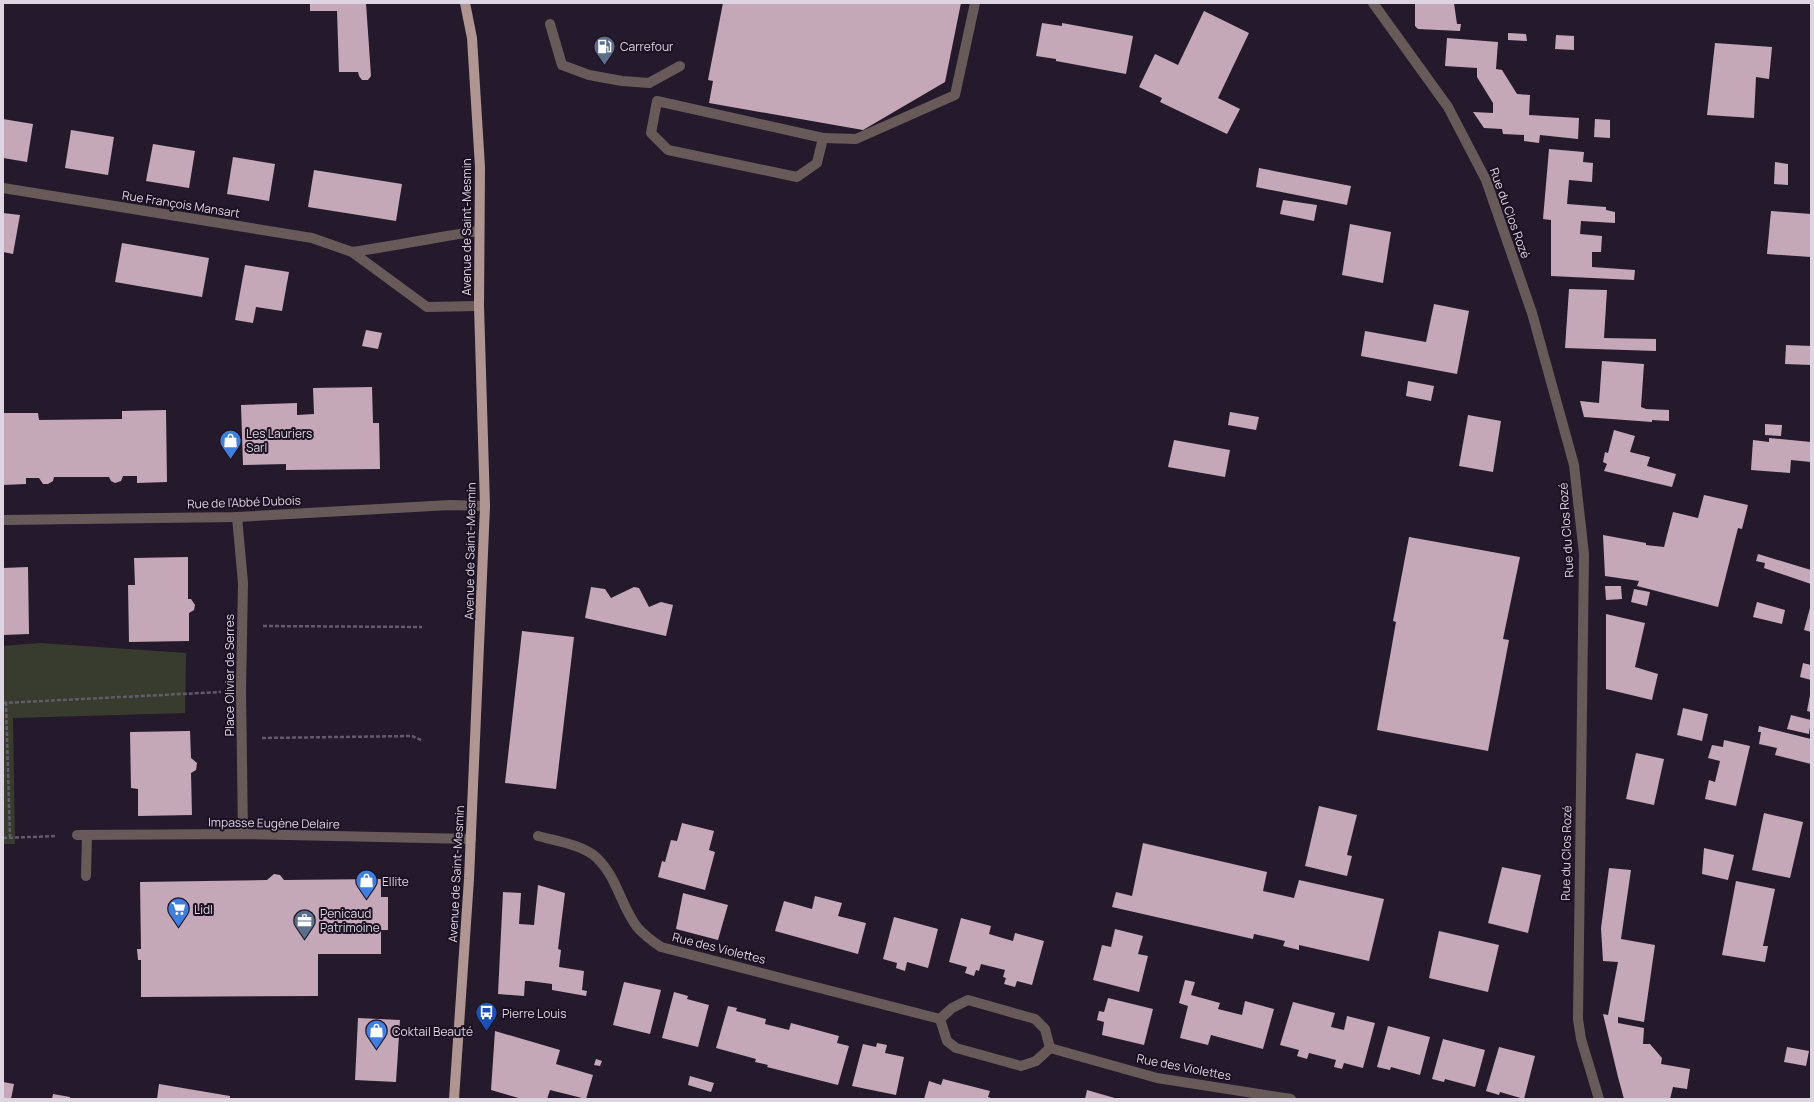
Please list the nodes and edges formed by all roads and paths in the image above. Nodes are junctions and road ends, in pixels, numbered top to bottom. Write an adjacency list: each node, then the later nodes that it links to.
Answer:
1 (465, 3): 8 (main road, Avenue de Saint-Mesmin)
2 (975, 3): 6 (street)
3 (1373, 3): 31 (street, Rue du Clos Rozé)
4 (550, 24): 5 (street)
5 (680, 66)
6 (823, 138): 6 (street)
7 (3, 188): 9 (street, Rue François Mansart)
8 (479, 231): 9 (street, Rue François Mansart); 10 (main road, Avenue de Saint-Mesmin)
9 (352, 252): 10 (street, Rue François Mansart)
10 (479, 306): 11 (main road, Avenue de Saint-Mesmin)
11 (485, 506): 12 (street, Rue de l'Abbé Dubois); 25 (main road, Avenue de Saint-Mesmin)
12 (237, 517): 13 (street, Rue de l'Abbé Dubois); 14 (street, Place Olivier de Serres)
13 (3, 520)
14 (242, 625): 15 (path); 16 (street, Place Olivier de Serres)
15 (422, 627)
16 (241, 690): 17 (path); 18 (street, Place Olivier de Serres)
17 (5, 702): 24 (path)
18 (242, 737): 19 (path); 20 (street, Place Olivier de Serres)
19 (424, 740)
20 (243, 834): 21 (street, Impasse Eugène Delaire); 25 (street, Impasse Eugène Delaire)
21 (82, 835): 24 (path); 26 (street)
22 (538, 836): 27 (street, Rue des Violettes)
23 (3, 838): 24 (path)
24 (10, 838)
25 (471, 839): 29 (main road, Avenue de Saint-Mesmin)
26 (86, 876)
27 (940, 1019): 28 (street); 28 (street)
28 (1050, 1048): 30 (street, Rue des Violettes)
29 (454, 1099)
30 (1291, 1099)
31 (1599, 1099)

